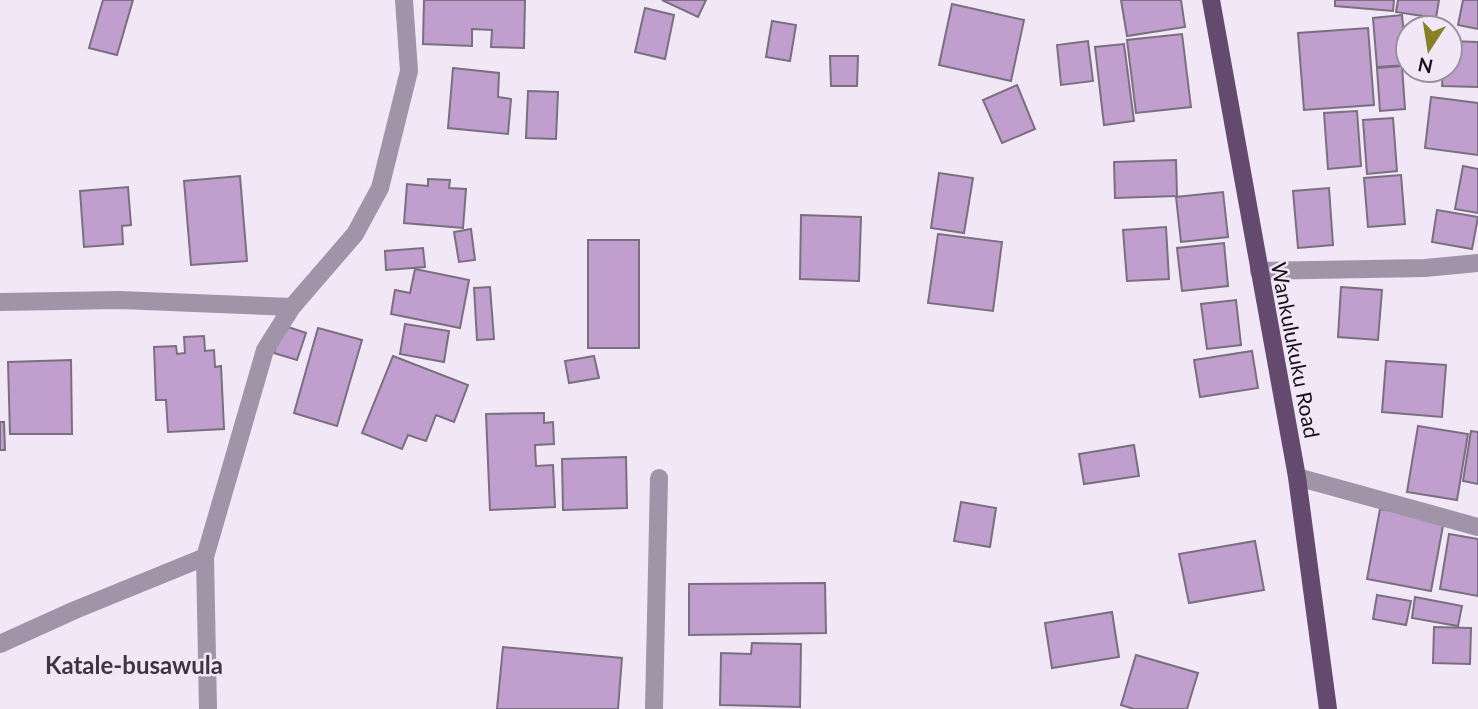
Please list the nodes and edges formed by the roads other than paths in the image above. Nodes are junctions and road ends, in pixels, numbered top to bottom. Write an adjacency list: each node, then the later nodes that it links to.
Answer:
1 (404, 0): 6 (street)
2 (1211, 0): 4 (main road, Wankulukuku Road)
3 (1478, 263): 4 (street)
4 (1259, 271): 7 (main road, Wankulukuku Road)
5 (0, 302): 6 (street)
6 (292, 307): 10 (street)
7 (1297, 477): 9 (street); 14 (main road, Wankulukuku Road)
8 (659, 478): 13 (street)
9 (1478, 527)
10 (205, 558): 11 (street); 12 (street)
11 (0, 644)
12 (208, 709)
13 (654, 709)
14 (1328, 709)

